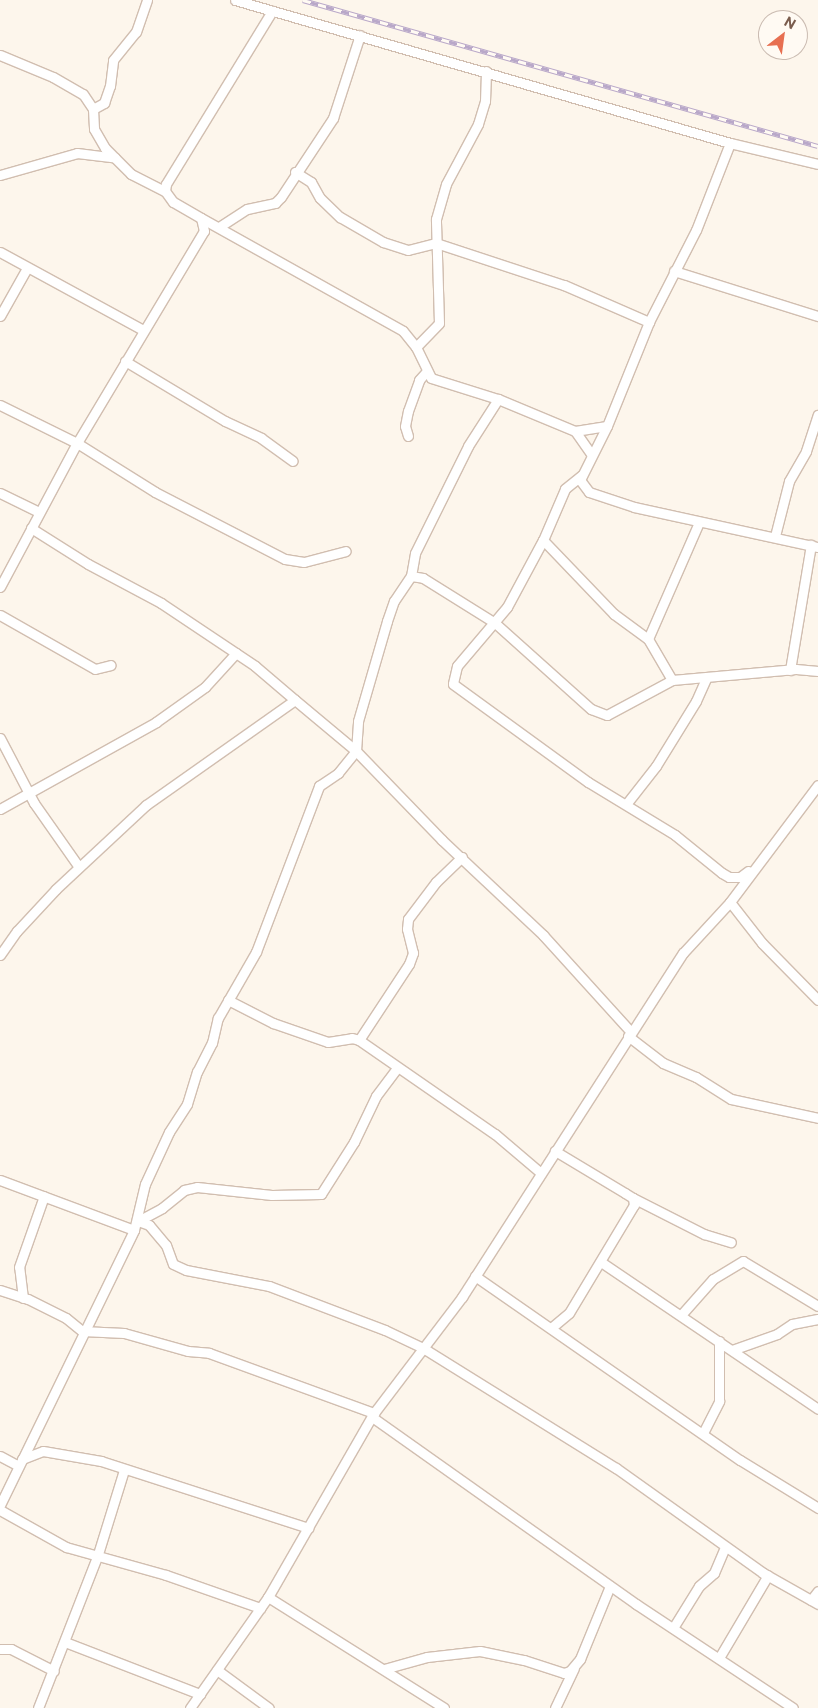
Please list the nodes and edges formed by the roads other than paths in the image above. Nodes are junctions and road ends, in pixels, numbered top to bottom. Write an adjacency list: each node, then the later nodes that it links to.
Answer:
1 (147, 0): 7 (street)
2 (235, 0): 3 (street)
3 (272, 11): 4 (street); 13 (street)
4 (360, 35): 6 (street); 11 (street)
5 (0, 55): 7 (street)
6 (486, 71): 8 (street); 16 (street)
7 (93, 109): 9 (street)
8 (730, 143): 10 (street); 19 (street)
9 (115, 158): 12 (street); 13 (street)
10 (818, 164)
11 (296, 172): 15 (street); 16 (street)
12 (0, 175)
13 (165, 191): 14 (street)
14 (201, 218): 15 (street); 23 (street)
15 (218, 227): 24 (street)
16 (436, 243): 22 (street); 24 (street)
17 (0, 252): 18 (street)
18 (27, 268): 20 (street); 23 (street)
19 (674, 271): 21 (street); 22 (street)
20 (0, 316)
21 (818, 316)
22 (649, 322): 30 (street)
23 (143, 330): 25 (street)
24 (416, 347): 26 (street)
25 (125, 361): 33 (street); 35 (street)
26 (427, 372): 27 (street); 32 (street)
27 (498, 399): 31 (street); 45 (street)
28 (0, 405): 33 (street)
29 (818, 415): 41 (street)
30 (607, 426): 31 (street); 34 (street)
31 (575, 431): 34 (street)
32 (408, 436)
33 (77, 443): 38 (street); 44 (street)
34 (592, 455): 36 (street)
35 (293, 461)
36 (582, 475): 39 (street); 42 (street)
37 (0, 493): 38 (street)
38 (39, 512): 40 (street)
39 (699, 522): 41 (street); 49 (street)
40 (31, 528): 46 (street); 50 (street)
41 (775, 536): 43 (street)
42 (543, 540): 48 (street); 49 (street)
43 (815, 546): 52 (street)
44 (346, 551)
45 (411, 576): 48 (street); 58 (street)
46 (0, 587)
47 (0, 615): 51 (street)
48 (495, 623): 55 (street); 61 (street)
49 (648, 639): 55 (street)
50 (236, 654): 56 (street); 60 (street)
51 (111, 665)
52 (790, 670): 53 (street); 54 (street)
53 (818, 671)
54 (706, 678): 55 (street); 61 (street)
55 (672, 680)
56 (295, 700): 58 (street); 64 (street)
57 (0, 738): 60 (street)
58 (356, 751): 63 (street); 68 (street)
59 (818, 785): 65 (street)
60 (30, 791): 62 (street); 64 (street)
61 (627, 803): 65 (street)
62 (0, 809)
63 (462, 857): 70 (street); 71 (street)
64 (79, 867): 67 (street)
65 (754, 867): 66 (street)
66 (730, 902): 69 (street); 70 (street)
67 (0, 955)
68 (228, 1000): 71 (street); 79 (street)
69 (818, 1000)
70 (629, 1034): 73 (street); 74 (street)
71 (359, 1040): 72 (street)
72 (397, 1068): 75 (street); 79 (street)
73 (818, 1118)
74 (554, 1151): 75 (street); 78 (street)
75 (541, 1173): 82 (street)
76 (0, 1180): 77 (street)
77 (44, 1196): 79 (street); 84 (street)
78 (633, 1198): 80 (street); 81 (street)
79 (136, 1226): 89 (street); 91 (street)
80 (731, 1242)
81 (601, 1262): 86 (street); 88 (street)
82 (475, 1276): 88 (street); 91 (street)
83 (0, 1290): 84 (street)
84 (23, 1298): 89 (street)
85 (818, 1306): 86 (street)
86 (681, 1315): 90 (street)
87 (818, 1319): 92 (street)
88 (551, 1328): 95 (street)
89 (82, 1332): 94 (street); 97 (street)
90 (720, 1342): 92 (street); 95 (street)
91 (423, 1348): 94 (street); 103 (street)
92 (732, 1350): 93 (street)
93 (818, 1409)
94 (373, 1415): 102 (street); 106 (street)
95 (703, 1433): 100 (street)
96 (0, 1456): 97 (street)
97 (20, 1462): 98 (street); 99 (street)
98 (124, 1470): 102 (street); 104 (street)
99 (0, 1505)
100 (818, 1508)
101 (0, 1510): 104 (street)
102 (308, 1528): 108 (street)
103 (725, 1547): 105 (street); 111 (street)
104 (98, 1554): 110 (street); 112 (street)
105 (768, 1576): 109 (street); 114 (street)
106 (610, 1586): 111 (street); 116 (street)
107 (818, 1591): 109 (street)
108 (268, 1597): 110 (street); 115 (street)
109 (815, 1602)
110 (260, 1608): 117 (street)
111 (673, 1628): 114 (street)
112 (65, 1642): 118 (street); 119 (street)
113 (0, 1648): 118 (street)
114 (719, 1658): 125 (street)
115 (384, 1668): 116 (street); 123 (street)
116 (574, 1668): 124 (street)
117 (217, 1670): 119 (street); 122 (street)
118 (54, 1671): 120 (street)
119 (200, 1694): 121 (street)
120 (38, 1708)
121 (190, 1708)
122 (269, 1708)
123 (444, 1708)
124 (555, 1708)
125 (793, 1708)

